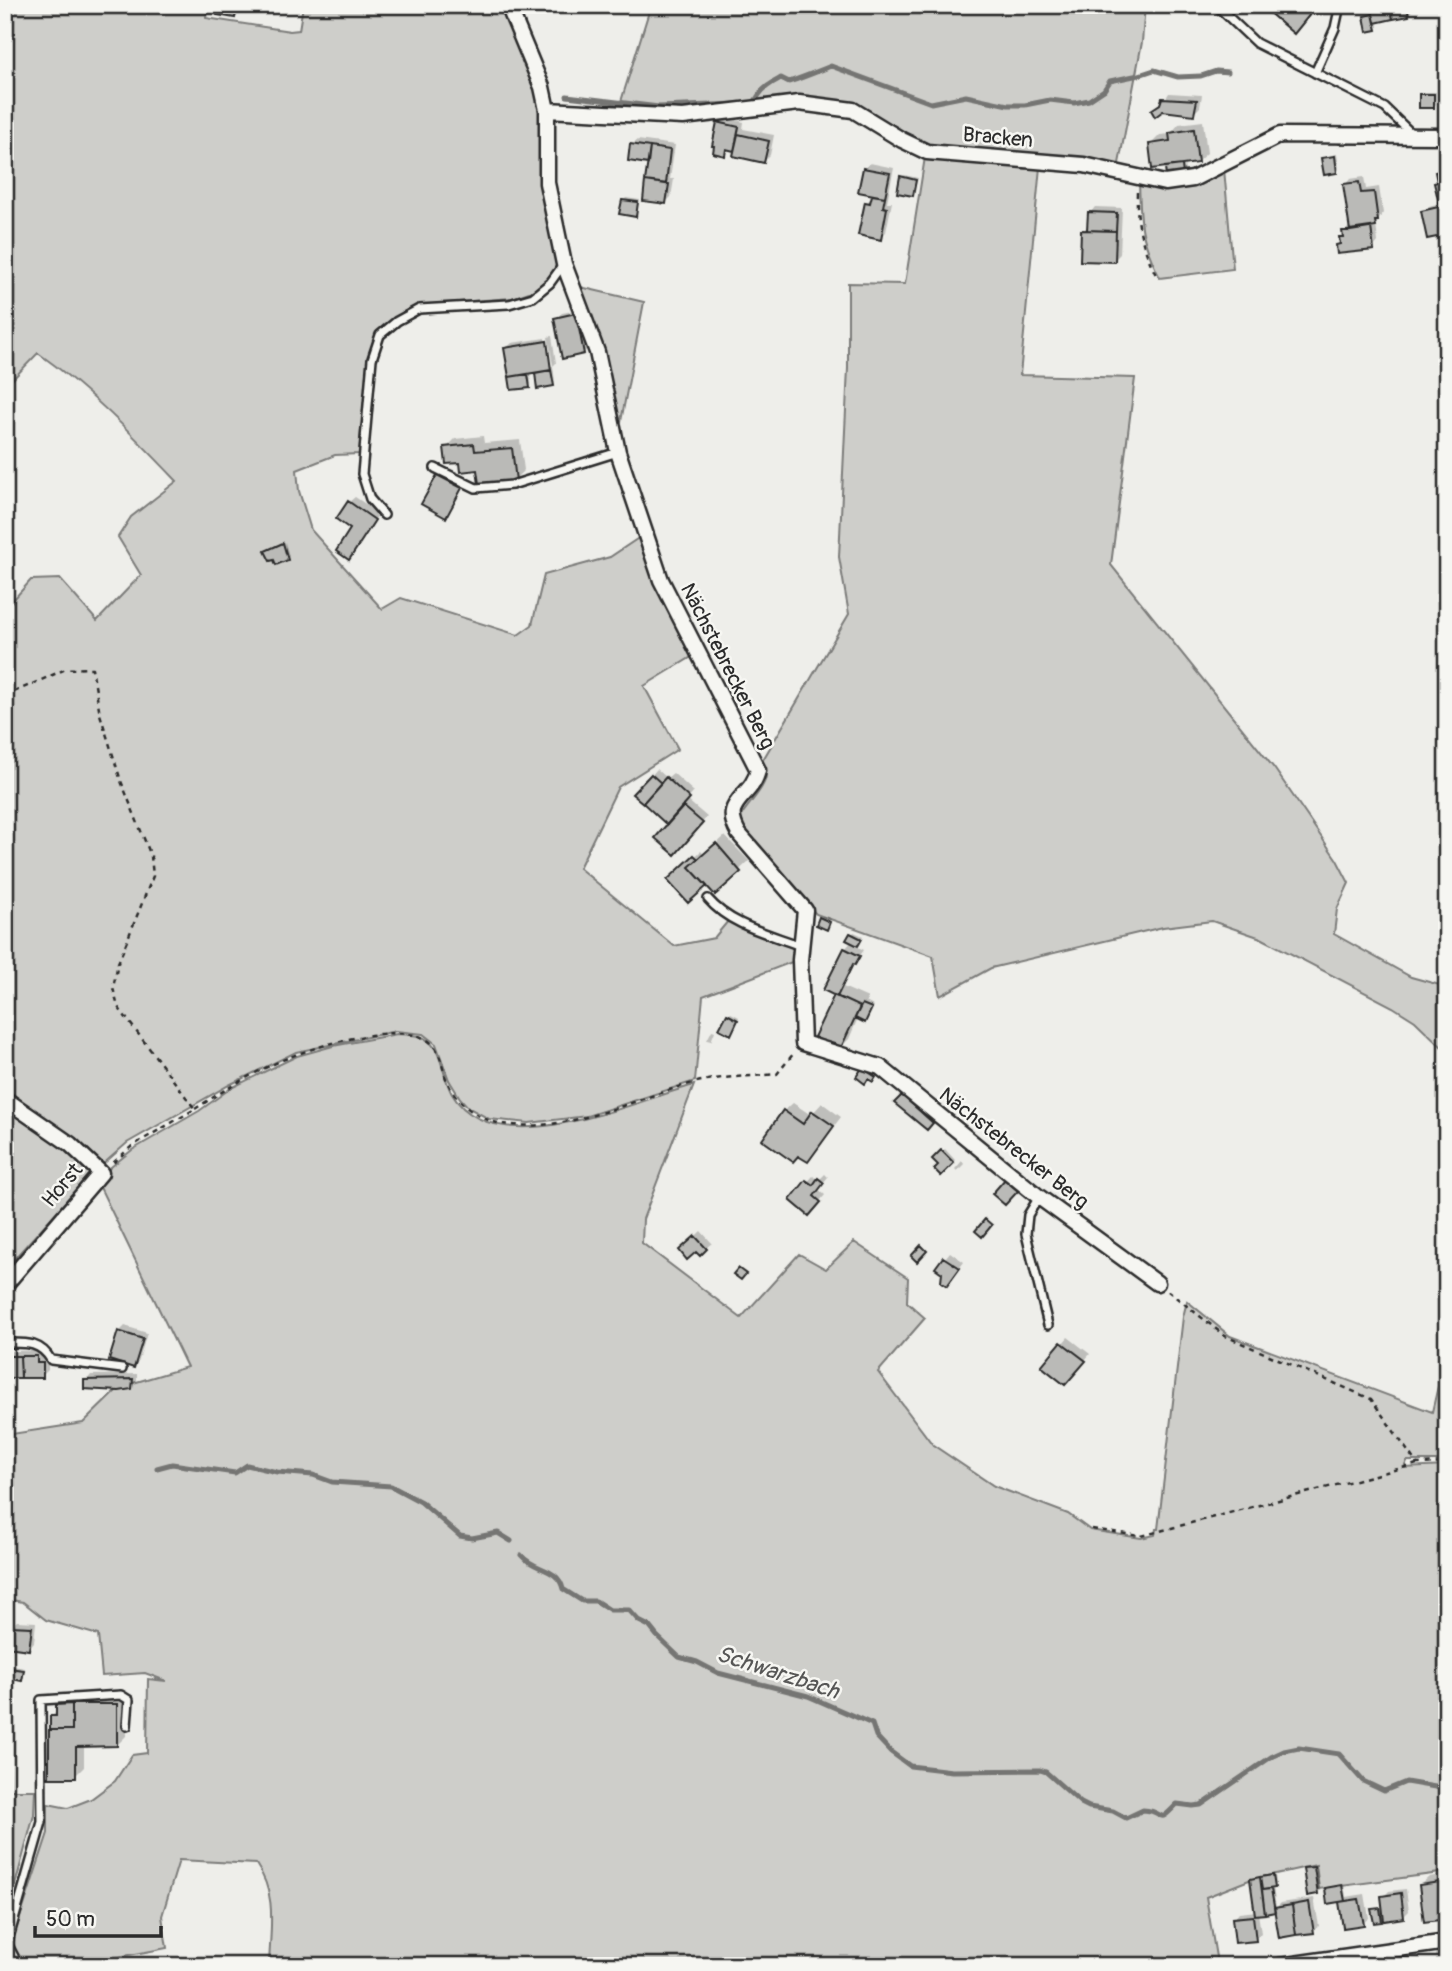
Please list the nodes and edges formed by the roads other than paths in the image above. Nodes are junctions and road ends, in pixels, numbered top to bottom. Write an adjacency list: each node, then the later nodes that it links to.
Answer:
1 (508, 5): 5 (street, Nächstebrecker Berg)
2 (1216, 5): 4 (lane)
3 (1340, 5): 4 (lane)
4 (1315, 73): 6 (lane)
5 (547, 110): 6 (street, Bracken); 8 (street, Nächstebrecker Berg)
6 (1413, 136): 7 (street, Bracken)
7 (1447, 136)
8 (564, 264): 9 (street, Nächstebrecker Berg); 11 (lane)
9 (618, 452): 10 (lane); 13 (street, Nächstebrecker Berg)
10 (435, 468)
11 (384, 515)
12 (708, 900): 13 (lane)
13 (801, 946): 15 (street, Nächstebrecker Berg)
14 (5, 1099): 17 (street, Horst)
15 (1039, 1197): 16 (street, Nächstebrecker Berg); 18 (lane)
16 (1157, 1283)
17 (5, 1285)
18 (1048, 1325)
19 (5, 1342): 20 (lane)
20 (122, 1369)
21 (127, 1726): 23 (lane)
22 (1447, 1942): 25 (street)
23 (6, 1947): 24 (street)
24 (15, 1966)
25 (1280, 1966)

